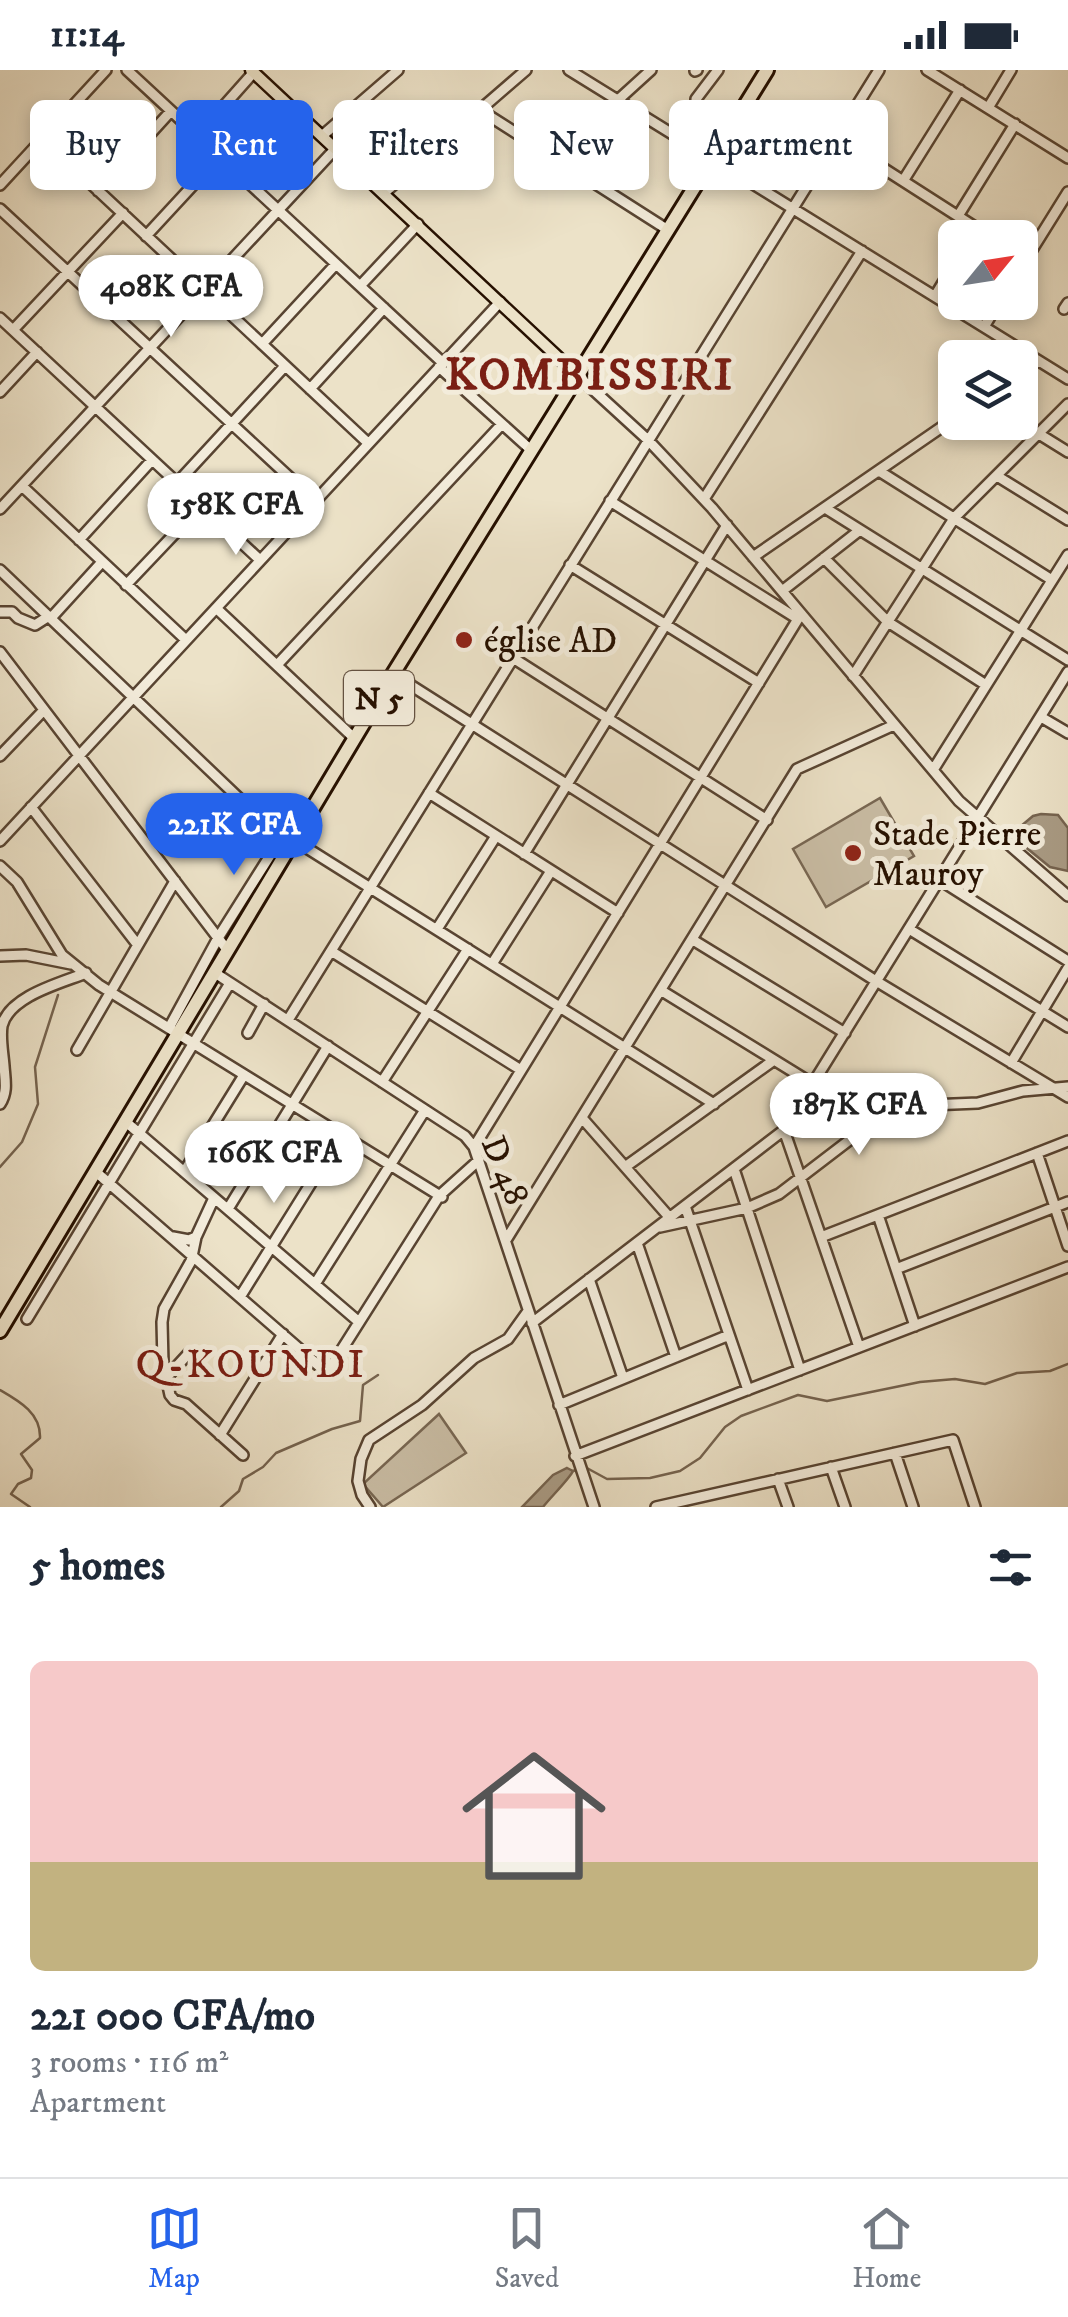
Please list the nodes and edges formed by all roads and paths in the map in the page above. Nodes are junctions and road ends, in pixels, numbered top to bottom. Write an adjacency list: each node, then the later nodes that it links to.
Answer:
1 (106, 70): 14 (street)
2 (128, 70): 22 (street)
3 (398, 70): 26 (street)
4 (526, 70): 16 (street)
5 (569, 70): 17 (street)
6 (652, 70): 17 (street)
7 (718, 70): 18 (street)
8 (767, 70): 19 (highway, N 5)
9 (879, 70): 20 (street)
10 (928, 70): 13 (street)
11 (1011, 70): 21 (street)
12 (252, 71): 15 (street); 26 (main road)
13 (960, 90): 21 (street); 32 (street)
14 (79, 100)
15 (228, 100)
16 (492, 100)
17 (618, 100)
18 (696, 100)
19 (748, 100)
20 (860, 100)
21 (988, 108): 25 (street)
22 (171, 110): 23 (street); 40 (street)
23 (176, 115)
24 (494, 119): 50 (street)
25 (1014, 124): 30 (street); 47 (street)
26 (323, 135): 27 (main road)
27 (333, 145)
28 (333, 151): 45 (street)
29 (30, 153): 33 (street)
30 (1068, 158)
31 (888, 171): 32 (street)
32 (903, 181): 47 (street)
33 (0, 185)
34 (189, 190): 52 (street)
35 (257, 190): 45 (street)
36 (386, 190): 41 (street)
37 (692, 190): 50 (highway, N 5)
38 (764, 190): 43 (street)
39 (804, 190): 43 (street)
40 (98, 191): 46 (street)
41 (384, 192): 49 (main road)
42 (1068, 192): 51 (street)
43 (793, 208): 53 (street); 83 (street)
44 (0, 209): 55 (street)
45 (278, 210): 54 (street); 57 (street)
46 (123, 214): 52 (street); 55 (street)
47 (958, 216): 48 (street)
48 (962, 220)
49 (418, 224): 56 (street); 60 (main road)
50 (668, 230): 73 (highway, N 5)
51 (1038, 235)
52 (146, 236): 57 (street)
53 (862, 251): 59 (street); 93 (street)
54 (336, 264): 56 (street); 67 (street)
55 (68, 272): 65 (street); 68 (street)
56 (360, 286): 61 (street)
57 (204, 290): 67 (street); 68 (street)
58 (938, 290): 59 (street)
59 (934, 296): 64 (street)
60 (500, 302): 71 (street); 73 (main road)
61 (384, 308): 71 (street); 75 (street)
62 (0, 318): 65 (street)
63 (988, 320): 64 (street)
64 (984, 327): 66 (street)
65 (14, 330): 69 (street)
66 (1005, 340)
67 (262, 344): 72 (street)
68 (150, 348): 78 (street); 79 (street)
69 (37, 352): 76 (street); 78 (street)
70 (1038, 360): 74 (street)
71 (441, 365): 80 (street); 84 (street)
72 (285, 366): 75 (street); 79 (street)
73 (577, 375): 83 (street); 85 (highway, N 5)
74 (1068, 379)
75 (310, 389): 84 (street)
76 (0, 392)
77 (1068, 404): 82 (street)
78 (95, 407): 87 (street); 91 (street)
79 (232, 423): 90 (street); 92 (street)
80 (502, 424): 85 (street); 126 (street)
81 (938, 430): 88 (street)
82 (1039, 434): 86 (street); 89 (street)
83 (648, 440): 93 (street); 94 (street)
84 (368, 444): 92 (street)
85 (530, 450): 128 (highway, N 5)
86 (1068, 452)
87 (152, 460): 90 (street); 102 (street)
88 (879, 471): 96 (street); 98 (street)
89 (997, 476): 98 (street); 99 (street)
90 (177, 483): 95 (street)
91 (22, 486): 97 (street); 102 (street)
92 (315, 500): 106 (street)
93 (704, 500): 100 (street)
94 (610, 501): 107 (street); 109 (street)
95 (201, 506): 106 (street); 113 (street)
96 (825, 508): 101 (street); 104 (street)
97 (0, 509)
98 (955, 517): 110 (street); 112 (street)
99 (1068, 520)
100 (726, 525): 104 (street); 107 (street)
101 (860, 530): 105 (street); 110 (street)
102 (79, 540): 108 (street)
103 (1068, 554): 112 (street)
104 (754, 557): 114 (street)
105 (824, 558): 114 (street); 119 (street)
106 (260, 560): 115 (street)
107 (705, 560): 118 (street); 120 (street)
108 (102, 562): 113 (street); 117 (street)
109 (570, 566): 120 (street); 124 (street)
110 (922, 569): 119 (street); 121 (street)
111 (0, 570): 117 (street)
112 (1052, 580): 121 (street)
113 (126, 585): 122 (street)
114 (782, 591): 118 (street)
115 (216, 608): 122 (street); 126 (street)
116 (0, 612): 117 (street)
117 (50, 617): 132 (street)
118 (800, 617): 129 (street); 130 (street)
119 (888, 622): 129 (street); 131 (street)
120 (666, 624): 130 (street); 135 (street)
121 (1020, 630): 125 (street); 131 (street)
122 (186, 640): 132 (street)
123 (0, 652): 133 (street)
124 (513, 658): 135 (street); 136 (street)
125 (1068, 660)
126 (277, 665): 139 (street)
127 (1068, 672): 134 (street)
128 (393, 674): 136 (street); 139 (highway, N 5)
129 (853, 676): 137 (street)
130 (759, 683): 143 (street)
131 (986, 684): 142 (street)
132 (133, 697): 141 (street); 151 (street)
133 (44, 710): 140 (street); 141 (street)
134 (1040, 717): 138 (street); 147 (street)
135 (608, 718): 143 (street); 144 (street)
136 (472, 724): 144 (street); 145 (street)
137 (894, 724): 142 (street); 148 (street)
138 (1068, 733)
139 (355, 739): 151 (highway, N 5)
140 (0, 756)
141 (79, 756): 146 (street); 157 (street)
142 (932, 770): 147 (street)
143 (701, 778): 148 (street); 152 (street)
144 (567, 785): 152 (street); 153 (street)
145 (429, 793): 149 (street); 159 (street)
146 (31, 807): 150 (street); 166 (street)
147 (978, 818): 156 (street); 160 (street)
148 (767, 820): 158 (street)
149 (496, 836): 153 (street); 163 (street)
150 (0, 841)
151 (288, 842): 159 (street); 164 (street); 168 (highway, N 5)
152 (660, 844): 158 (street); 161 (street)
153 (524, 854): 155 (street)
154 (0, 866): 172 (street)
155 (550, 870): 161 (street); 171 (street)
156 (940, 880): 162 (street); 173 (street)
157 (175, 882): 164 (street); 166 (street)
158 (727, 886): 165 (street); 177 (street)
159 (370, 888): 163 (street); 169 (street)
160 (1068, 896)
161 (618, 913): 181 (street)
162 (909, 929): 177 (street); 183 (street)
163 (437, 930): 167 (street)
164 (218, 938): 168 (street); 186 (street)
165 (694, 940): 178 (street); 189 (street)
166 (137, 944): 179 (street)
167 (468, 949): 171 (street); 182 (street)
168 (228, 951): 175 (highway, N 5)
169 (331, 951): 182 (street); 184 (street)
170 (0, 956): 172 (street)
171 (492, 964): 181 (street)
172 (77, 965): 174 (street)
173 (1068, 965): 183 (street)
174 (86, 973): 179 (street); 187 (street)
175 (215, 973): 176 (street, D 48); 186 (highway, N 5)
176 (230, 982): 180 (street, D 48); 190 (street)
177 (876, 982): 189 (street); 195 (street)
178 (662, 991): 192 (street); 194 (street)
179 (109, 992): 186 (street); 193 (street)
180 (264, 1004): 184 (street, D 48); 188 (street)
181 (560, 1007): 192 (street); 196 (street)
182 (428, 1011): 196 (street); 198 (street)
183 (1042, 1011): 185 (street); 195 (street)
184 (288, 1020): 191 (street, D 48)
185 (1068, 1027)
186 (174, 1031): 190 (street); 208 (highway, N 5)
187 (1, 1032): 203 (street)
188 (248, 1033)
189 (845, 1033): 199 (street)
190 (193, 1043): 197 (street); 210 (street)
191 (328, 1046): 198 (street, D 48); 204 (street)
192 (626, 1048): 205 (street); 207 (street)
193 (78, 1050)
194 (774, 1060): 199 (street); 205 (street)
195 (1010, 1063): 201 (street)
196 (521, 1070): 213 (street)
197 (244, 1074): 204 (street); 219 (street)
198 (382, 1082): 206 (street, D 48)
199 (813, 1084): 209 (street)
200 (1068, 1086): 201 (street)
201 (1053, 1088): 202 (street); 221 (street)
202 (1068, 1097)
203 (0, 1104)
204 (292, 1104): 211 (street); 228 (street)
205 (714, 1104): 217 (street)
206 (425, 1110): 213 (street, D 48); 216 (street)
207 (582, 1118): 217 (street); 236 (street)
208 (126, 1122): 210 (street); 220 (highway, N 5)
209 (784, 1130): 218 (street); 221 (street)
210 (138, 1132): 219 (street); 220 (street)
211 (341, 1135): 216 (street); 238 (street)
212 (1068, 1141): 214 (street)
213 (474, 1147): 215 (street, D 48)
214 (1037, 1153): 226 (street); 229 (street)
215 (480, 1160): 222 (street); 236 (street, D 48)
216 (390, 1165): 222 (street); 244 (street)
217 (625, 1167): 230 (street)
218 (734, 1169): 225 (street); 227 (street)
219 (184, 1172): 223 (street)
220 (102, 1177): 234 (street); 247 (street); 251 (highway, N 5)
221 (801, 1180): 227 (street); 235 (street)
222 (441, 1197): 248 (street)
223 (214, 1198): 228 (street); 233 (street)
224 (1068, 1202): 226 (street)
225 (686, 1206): 230 (street); 231 (street)
226 (1055, 1207): 239 (street); 242 (street)
227 (746, 1208): 231 (street); 257 (street)
228 (228, 1209): 238 (street)
229 (878, 1214): 235 (street); 242 (street)
230 (670, 1218): 232 (street)
231 (691, 1222): 232 (street); 253 (street)
232 (657, 1227): 237 (street)
233 (196, 1236): 234 (street); 240 (street)
234 (170, 1237): 240 (street)
235 (821, 1237): 254 (street)
236 (506, 1240): 246 (street, D 48)
237 (636, 1243): 243 (street); 256 (street)
238 (271, 1246): 244 (street); 245 (street)
239 (1068, 1246)
240 (192, 1257): 245 (street); 258 (street)
241 (1068, 1266): 250 (street)
242 (896, 1269): 250 (street)
243 (589, 1280): 249 (street); 259 (street)
244 (315, 1284): 248 (street)
245 (240, 1297): 252 (street)
246 (528, 1311): 249 (street, D 48); 270 (street)
247 (27, 1318)
248 (359, 1322): 252 (street)
249 (532, 1322): 261 (street, D 48)
250 (915, 1326): 254 (street)
251 (0, 1331)
252 (283, 1334): 262 (street)
253 (729, 1335): 256 (street); 260 (street)
254 (858, 1348): 257 (street)
255 (189, 1352): 258 (street)
256 (676, 1357): 259 (street)
257 (800, 1370): 260 (street)
258 (166, 1378): 262 (street)
259 (623, 1378): 261 (street)
260 (748, 1390): 265 (street)
261 (559, 1405): 265 (street, D 48)
262 (220, 1435): 264 (street)
263 (895, 1453): 266 (street); 275 (street); 276 (street)
264 (243, 1456)
265 (578, 1465): 271 (street, D 48)
266 (831, 1467): 267 (street); 274 (street)
267 (778, 1479): 268 (street); 273 (street)
268 (722, 1492): 269 (street); 272 (street)
269 (662, 1506)
270 (370, 1507)
271 (594, 1507)
272 (727, 1507)
273 (788, 1507)
274 (845, 1507)
275 (913, 1507)
276 (975, 1507)

